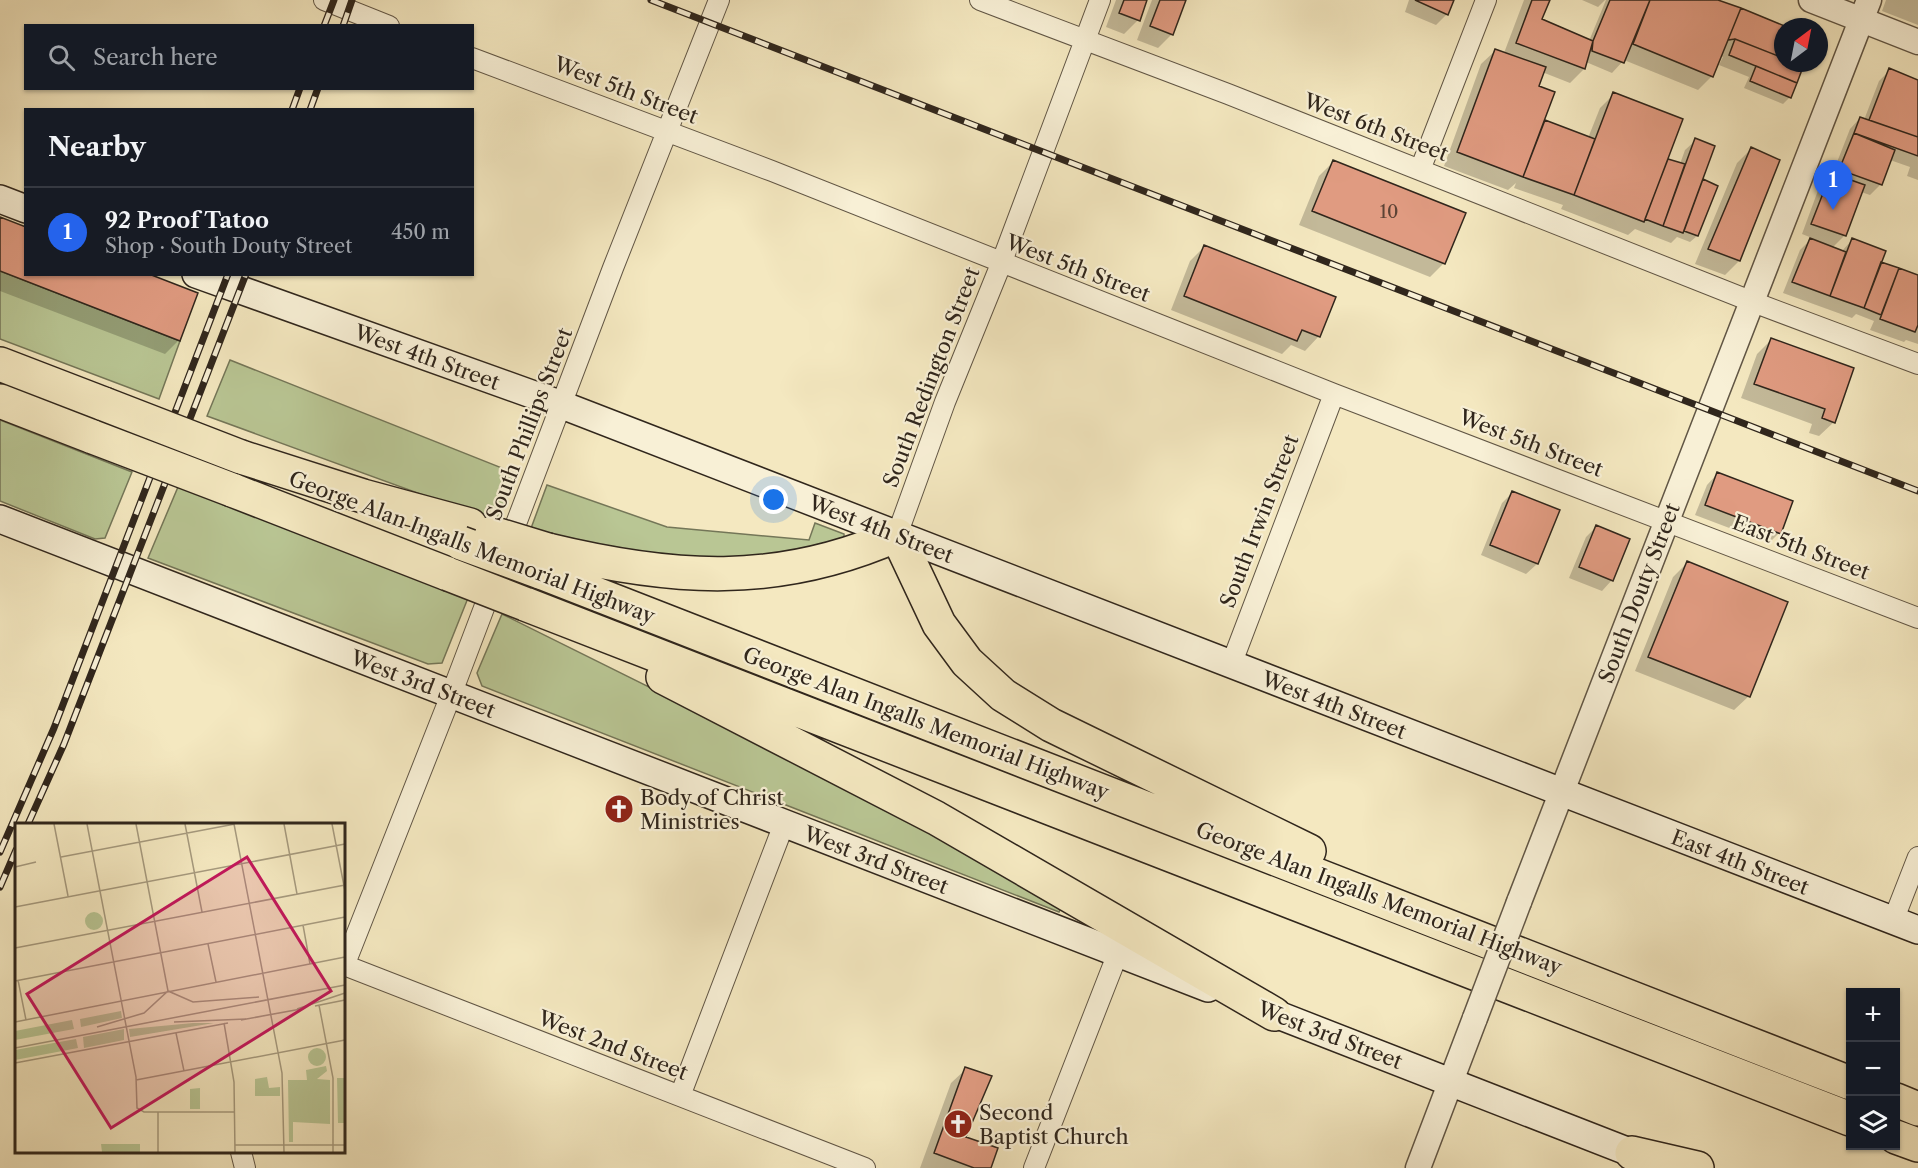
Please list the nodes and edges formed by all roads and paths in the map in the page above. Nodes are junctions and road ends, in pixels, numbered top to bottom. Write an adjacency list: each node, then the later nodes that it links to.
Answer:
1 (324, 0): 8 (street)
2 (719, 0): 12 (street, South Phillips Street)
3 (980, 0): 9 (street, West 6th Street)
4 (1100, 0): 9 (street, South Redington Street)
5 (1486, 0): 13 (street)
6 (1811, 0): 7 (street)
7 (1865, 10): 10 (street); 18 (street, South Douty Street)
8 (384, 24)
9 (1084, 40): 13 (street, West 6th Street); 16 (street, South Redington Street)
10 (1918, 42)
11 (474, 59): 12 (street, West 5th Street)
12 (667, 132): 16 (street, West 5th Street); 23 (street, South Phillips Street)
13 (1420, 170): 18 (street, West 6th Street)
14 (0, 199): 15 (main road)
15 (24, 208)
16 (1001, 264): 21 (street, West 5th Street); 26 (street, South Redington Street)
17 (202, 276): 23 (main road, West 4th Street)
18 (1753, 302): 20 (street, West 6th Street); 25 (street, South Douty Street)
19 (0, 364): 27 (highway, George Alan Ingalls Memorial Highway, bridge)
20 (1918, 364)
21 (1334, 394): 25 (street, West 5th Street); 30 (street, South Irwin Street)
22 (0, 401): 28 (highway, George Alan Ingalls Memorial Highway, bridge)
23 (562, 405): 26 (main road, West 4th Street); 31 (street, South Phillips Street)
24 (0, 519): 31 (main road, West 3rd Street)
25 (1667, 521): 29 (street, East 5th Street); 32 (street, South Douty Street)
26 (897, 535): 27 (highway); 30 (main road, West 4th Street); 36 (highway)
27 (544, 561): 36 (highway, George Alan Ingalls Memorial Highway)
28 (528, 605): 41 (highway); 47 (highway, George Alan Ingalls Memorial Highway)
29 (1918, 618)
30 (1231, 665): 32 (main road, West 4th Street)
31 (451, 695): 33 (main road, West 3rd Street); 39 (street, South Phillips Street)
32 (1563, 793): 35 (main road, East 4th Street); 43 (street, South Douty Street, bridge)
33 (784, 824): 38 (main road, West 3rd Street); 44 (street)
34 (1918, 857): 35 (street)
35 (1893, 921): 37 (main road, East 4th Street)
36 (1441, 922): 42 (highway, George Alan Ingalls Memorial Highway)
37 (1918, 930)
38 (1118, 953): 41 (main road, West 3rd Street); 54 (street)
39 (345, 962)
40 (345, 965): 44 (street, West 2nd Street)
41 (1274, 1014): 43 (main road, West 3rd Street)
42 (1846, 1081)
43 (1451, 1082): 51 (main road, West 3rd Street); 55 (street, South Douty Street)
44 (680, 1096): 53 (street, West 2nd Street)
45 (1900, 1102): 46 (highway)
46 (1918, 1109)
47 (1846, 1117)
48 (1900, 1138): 49 (highway)
49 (1918, 1145)
50 (241, 1153): 52 (street)
51 (1632, 1153): 56 (main road, West 3rd Street); 57 (highway)
52 (245, 1168)
53 (865, 1168)
54 (1034, 1168)
55 (1418, 1168)
56 (1671, 1168)
57 (1697, 1168)

